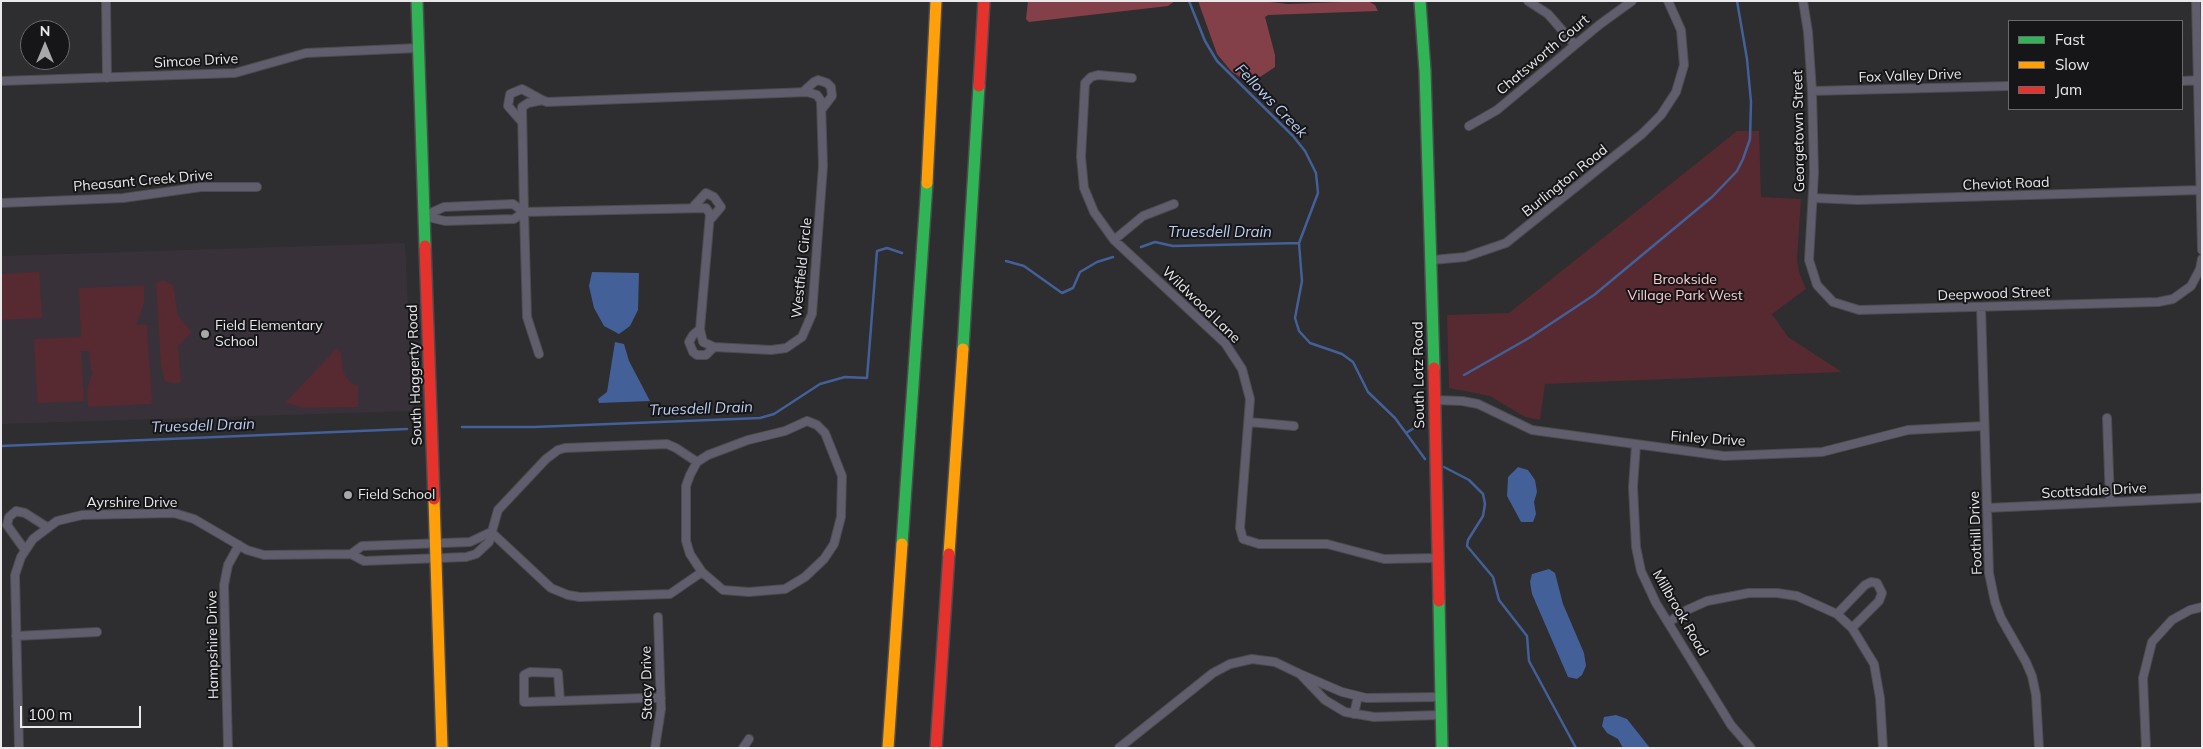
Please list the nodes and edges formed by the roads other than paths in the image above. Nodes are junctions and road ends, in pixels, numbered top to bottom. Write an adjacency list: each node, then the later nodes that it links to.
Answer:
1 (106, 1): 13 (street)
2 (417, 1): 12 (main road, South Haggerty Road)
3 (936, 1): 84 (main road)
4 (984, 1): 85 (main road)
5 (1420, 1): 37 (main road, South Lotz Road)
6 (1528, 1): 11 (street)
7 (1632, 1): 11 (street, Chatsworth Court)
8 (1668, 1): 37 (street, Burlington Road)
9 (1803, 1): 19 (street, Georgetown Street)
10 (2196, 1): 15 (street)
11 (1576, 45): 24 (street, Chatsworth Court)
12 (418, 48): 13 (street, Simcoe Drive); 32 (main road, South Haggerty Road)
13 (107, 78): 16 (street, Simcoe Drive)
14 (1132, 78): 34 (street, Wildwood Lane)
15 (2198, 80): 17 (street); 26 (street)
16 (1, 81)
17 (2183, 81)
18 (2008, 86): 19 (street, Fox Valley Drive)
19 (1812, 91): 27 (street, Georgetown Street)
20 (803, 92): 21 (street, Westfield Circle); 22 (street); 22 (street, Westfield Circle)
21 (542, 100): 23 (street, Westfield Circle); 23 (street, Westfield Circle)
22 (822, 109): 41 (street, Westfield Circle)
23 (522, 122): 31 (street, Westfield Circle)
24 (1469, 126)
25 (257, 187): 28 (street, Pheasant Creek Drive)
26 (2200, 190): 27 (street, Cheviot Road); 35 (street)
27 (1813, 198): 38 (street, Georgetown Street)
28 (1, 202)
29 (1174, 204): 34 (street)
30 (693, 207): 31 (street); 33 (street); 33 (street, Westfield Circle)
31 (524, 212): 32 (street); 32 (street); 42 (street, Westfield Circle)
32 (424, 216): 56 (main road, South Haggerty Road)
33 (710, 220): 40 (street, Westfield Circle)
34 (1114, 240): 45 (street, Wildwood Lane)
35 (2202, 250)
36 (2202, 259): 39 (street, Deepwood Street)
37 (1432, 260): 43 (main road, South Lotz Road)
38 (1809, 260): 39 (street, Deepwood Street)
39 (1981, 307): 47 (street, Foothill Drive)
40 (700, 329): 41 (street); 41 (street, Westfield Circle)
41 (714, 347)
42 (539, 354)
43 (1435, 400): 48 (street, Finley Drive); 61 (main road, South Lotz Road)
44 (2107, 418): 51 (street)
45 (1249, 422): 46 (street); 61 (street, Wildwood Lane)
46 (1294, 426)
47 (1984, 426): 48 (street, Finley Drive); 52 (street, Foothill Drive)
48 (1636, 445): 67 (street, Millbrook Road)
49 (697, 462): 54 (street); 63 (street); 63 (street)
50 (2202, 498): 51 (street, Scottsdale Drive)
51 (2110, 502): 52 (street, Scottsdale Drive)
52 (1987, 508): 90 (street, Foothill Drive)
53 (47, 527): 57 (street, Ayrshire Drive); 58 (street, Ayrshire Drive); 58 (street)
54 (491, 532): 55 (street); 60 (street); 63 (street)
55 (470, 542): 56 (street, Ayrshire Drive); 60 (street)
56 (436, 543): 59 (street, Ayrshire Drive); 62 (main road, South Haggerty Road)
57 (239, 545): 59 (street, Ayrshire Drive); 80 (street, Hampshire Drive)
58 (25, 550): 70 (street, Ayrshire Drive)
59 (351, 554): 62 (street, Ayrshire Drive)
60 (476, 554): 62 (street, Ayrshire Drive)
61 (1438, 558): 73 (main road, South Lotz Road)
62 (436, 559): 81 (main road, South Haggerty Road)
63 (702, 572)
64 (2202, 607): 91 (street)
65 (1837, 614): 67 (street); 68 (street); 68 (street)
66 (658, 617): 74 (street, Stacy Drive)
67 (1669, 622): 88 (street, Millbrook Road)
68 (1852, 628): 89 (street)
69 (97, 632): 70 (street)
70 (16, 636): 79 (street, Ayrshire Drive)
71 (1300, 674): 72 (street); 76 (street); 86 (street)
72 (1358, 696): 73 (street); 76 (street)
73 (1441, 697): 77 (main road, South Lotz Road)
74 (661, 698): 75 (street); 82 (street, Stacy Drive)
75 (560, 701): 75 (street)
76 (1354, 714): 77 (street)
77 (1441, 714): 87 (main road, South Lotz Road)
78 (749, 739): 83 (street)
79 (19, 748)
80 (228, 748)
81 (442, 748)
82 (655, 748)
83 (743, 748)
84 (888, 748)
85 (936, 748)
86 (1120, 748)
87 (1442, 748)
88 (1751, 748)
89 (1883, 748)
90 (2039, 748)
91 (2146, 748)

